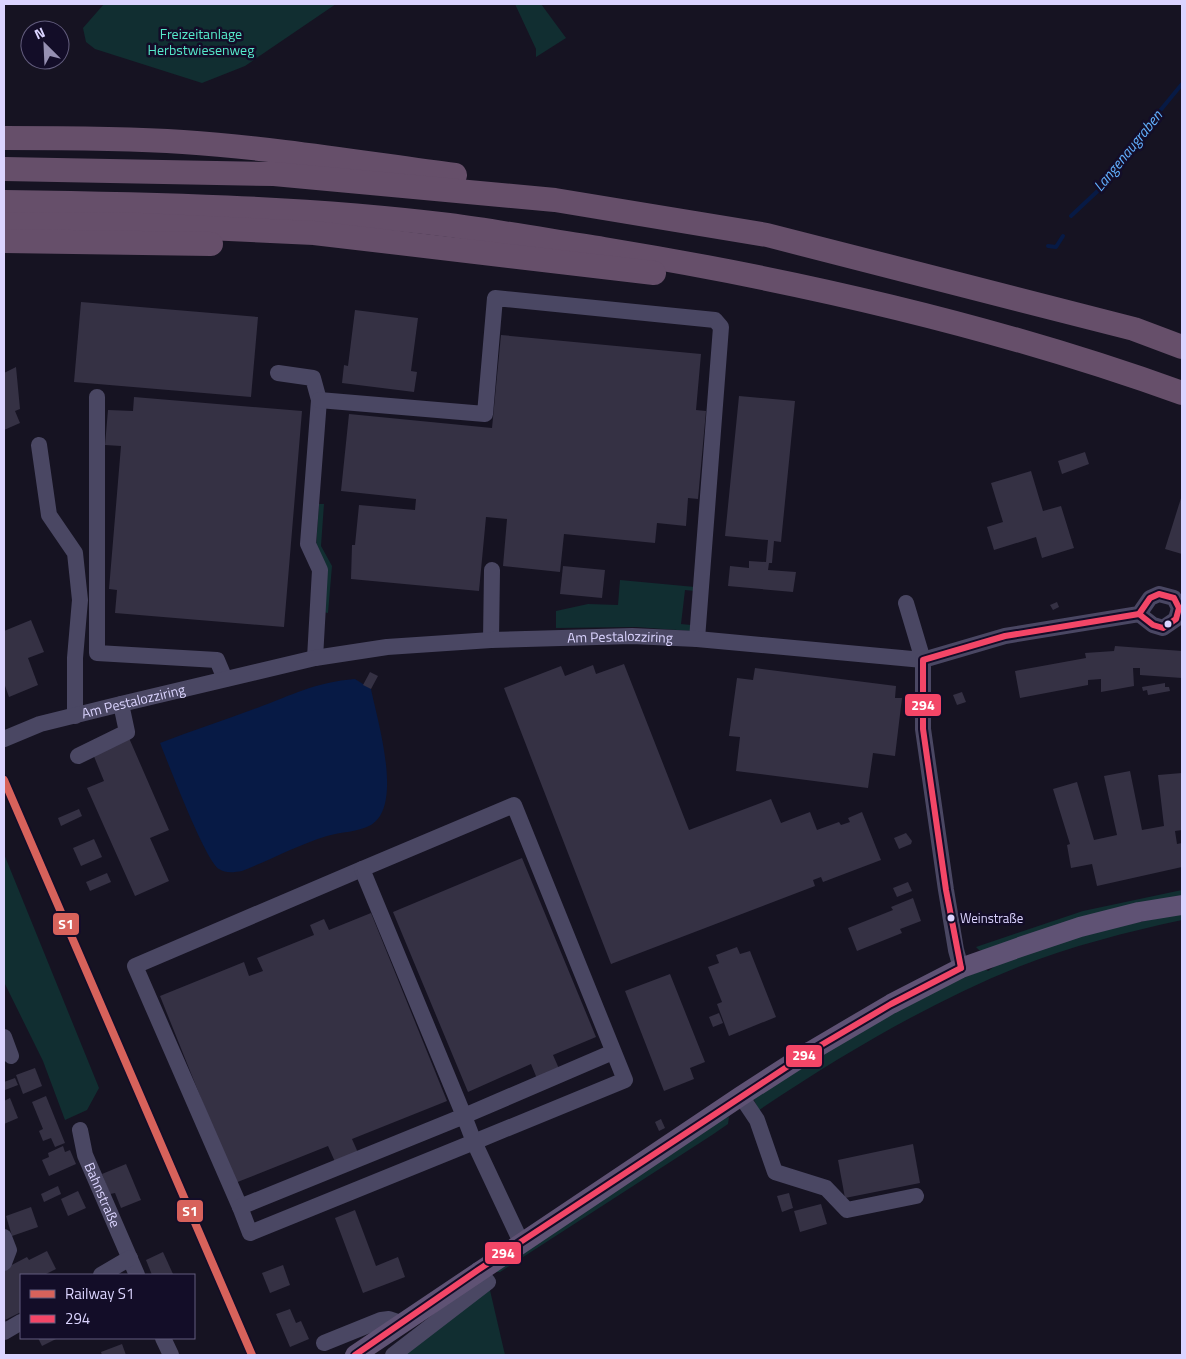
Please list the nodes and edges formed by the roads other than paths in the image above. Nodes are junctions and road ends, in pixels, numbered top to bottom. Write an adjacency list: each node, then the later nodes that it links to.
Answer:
1 (4, 138): 3 (highway)
2 (4, 169): 3 (highway)
3 (555, 200): 9 (highway)
4 (4, 202): 8 (highway)
5 (4, 224): 7 (highway)
6 (4, 241): 7 (highway)
7 (408, 244): 8 (highway)
8 (910, 311): 11 (highway)
9 (1182, 347)
10 (278, 374): 13 (street)
11 (1182, 393)
12 (97, 397): 22 (street)
13 (319, 400): 18 (street); 20 (street)
14 (40, 445): 24 (street, Am Pestalozziring)
15 (492, 570): 19 (street)
16 (906, 604): 21 (street)
17 (1140, 614): 21 (street, Am Pestalozziring)
18 (697, 639): 19 (street, Am Pestalozziring); 21 (street, Am Pestalozziring)
19 (491, 640): 20 (street, Am Pestalozziring)
20 (315, 658): 22 (street, Am Pestalozziring)
21 (923, 660): 29 (street)
22 (224, 679): 23 (street, Am Pestalozziring)
23 (121, 704): 24 (street, Am Pestalozziring); 26 (street)
24 (75, 716): 25 (street)
25 (4, 739)
26 (78, 756)
27 (362, 869): 31 (street); 34 (street); 38 (street)
28 (1182, 905): 29 (main road)
29 (961, 968): 33 (main road)
30 (4, 1037): 32 (street)
31 (613, 1052): 34 (street); 36 (street)
32 (11, 1056)
33 (741, 1096): 37 (street); 40 (main road)
34 (464, 1116): 36 (street); 38 (street)
35 (80, 1130): 41 (street, Bahnstraße)
36 (474, 1142): 38 (street); 40 (street)
37 (916, 1196)
38 (240, 1207)
39 (4, 1237): 42 (street)
40 (521, 1242): 43 (main road)
41 (130, 1258): 44 (street); 45 (street, Bahnstraße)
42 (4, 1263)
43 (478, 1270): 47 (main road); 53 (street)
44 (103, 1274)
45 (137, 1274)
46 (20, 1323): 48 (street)
47 (401, 1323): 50 (street); 52 (main road)
48 (4, 1332)
49 (163, 1339): 51 (street)
50 (324, 1342)
51 (171, 1355)
52 (355, 1355)
53 (393, 1355)

